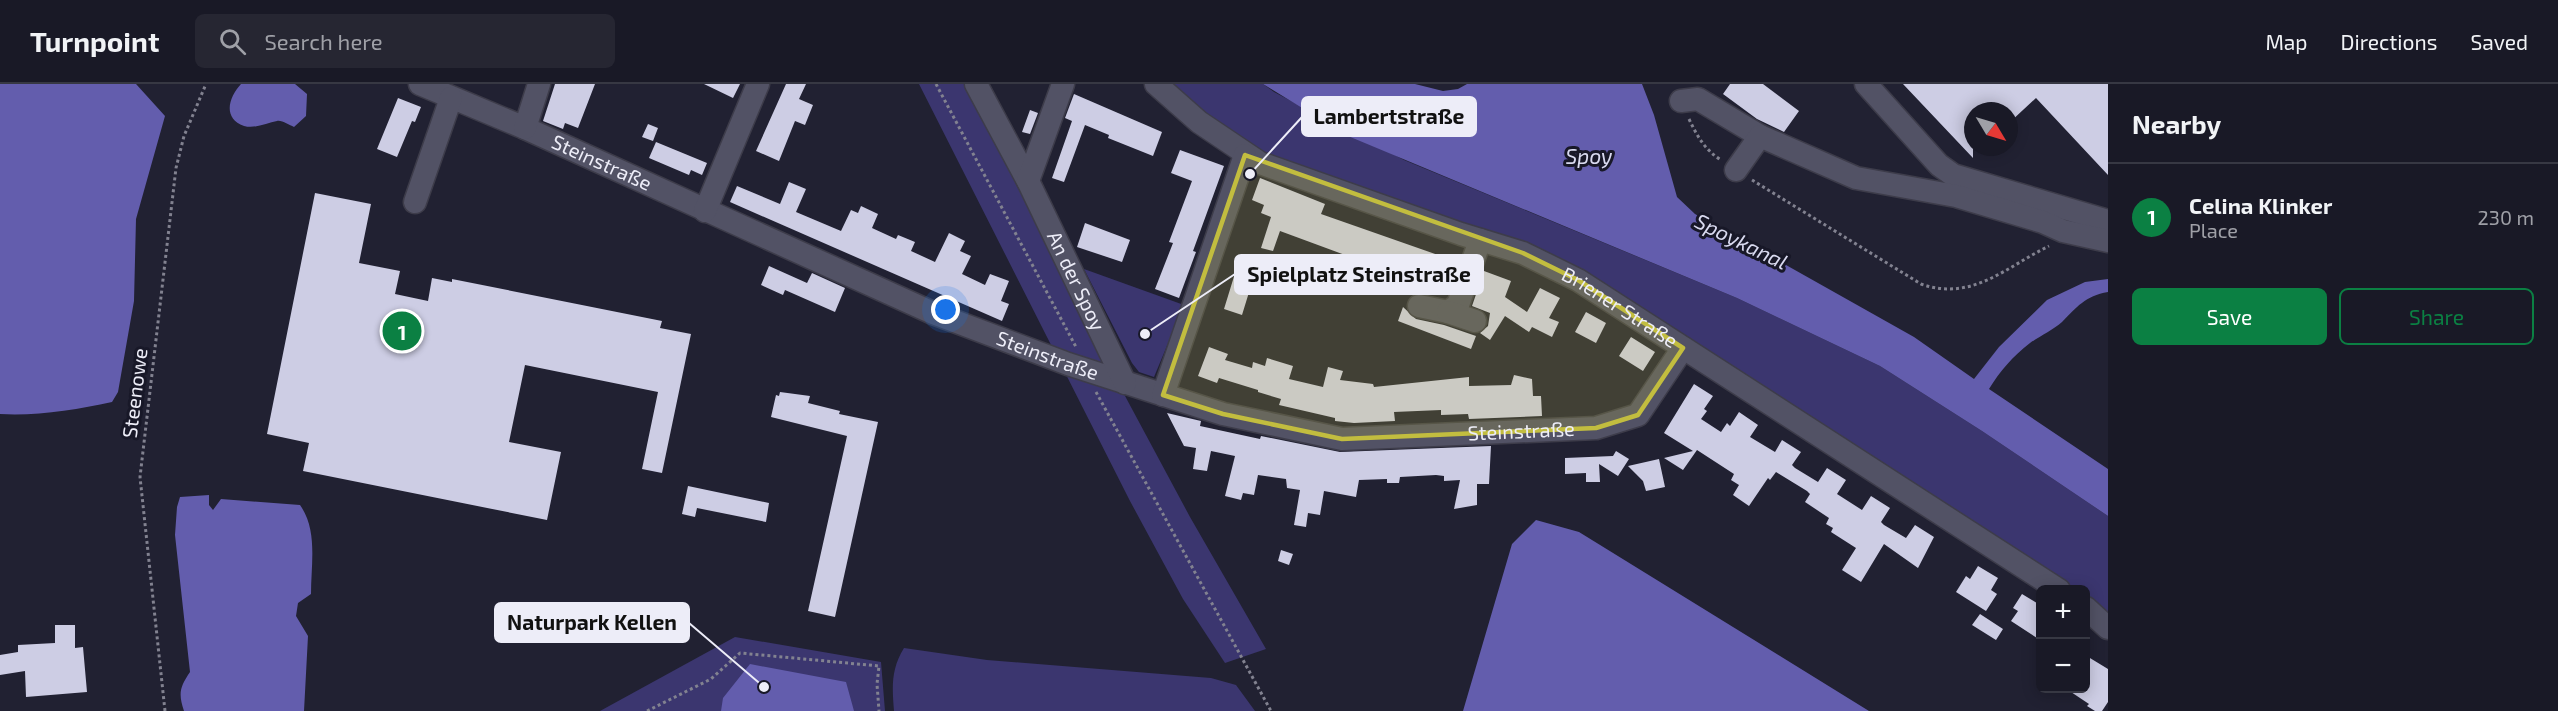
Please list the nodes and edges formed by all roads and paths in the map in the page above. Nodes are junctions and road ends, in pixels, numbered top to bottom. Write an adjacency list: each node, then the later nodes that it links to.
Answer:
1 (206, 84): 34 (path, Steenowe)
2 (420, 84): 10 (street, Steinstraße)
3 (539, 84): 12 (street)
4 (759, 84): 18 (street)
5 (936, 84): 27 (path)
6 (976, 84): 16 (street, An der Spoy)
7 (1063, 84): 16 (street)
8 (1156, 84): 14 (street, Briener Straße)
9 (1866, 84): 19 (street)
10 (451, 98): 12 (street, Steinstraße); 17 (street)
11 (1681, 101): 13 (street); 15 (path)
12 (525, 128): 18 (street, Steinstraße)
13 (1760, 136): 15 (street); 20 (street)
14 (1245, 155): 21 (street, Briener Straße); 29 (street)
15 (1736, 170): 20 (path)
16 (1028, 181): 28 (street, An der Spoy)
17 (414, 202)
18 (705, 211): 27 (street, Steinstraße)
19 (2108, 221)
20 (2067, 232): 22 (street)
21 (1480, 240): 24 (street); 26 (street, Briener Straße)
22 (2108, 241)
23 (1419, 306): 24 (street)
24 (1448, 312): 25 (street)
25 (1476, 321)
26 (1683, 348): 29 (street, Steinstraße); 31 (street, Briener Straße)
27 (1085, 370): 28 (street, Steinstraße)
28 (1125, 383): 29 (street, Steinstraße)
29 (1163, 395)
30 (1108, 416): 37 (path)
31 (2051, 585)
32 (2090, 612): 33 (street)
33 (2108, 628)
34 (165, 711)
35 (647, 711): 36 (path)
36 (879, 711)
37 (1271, 711)

